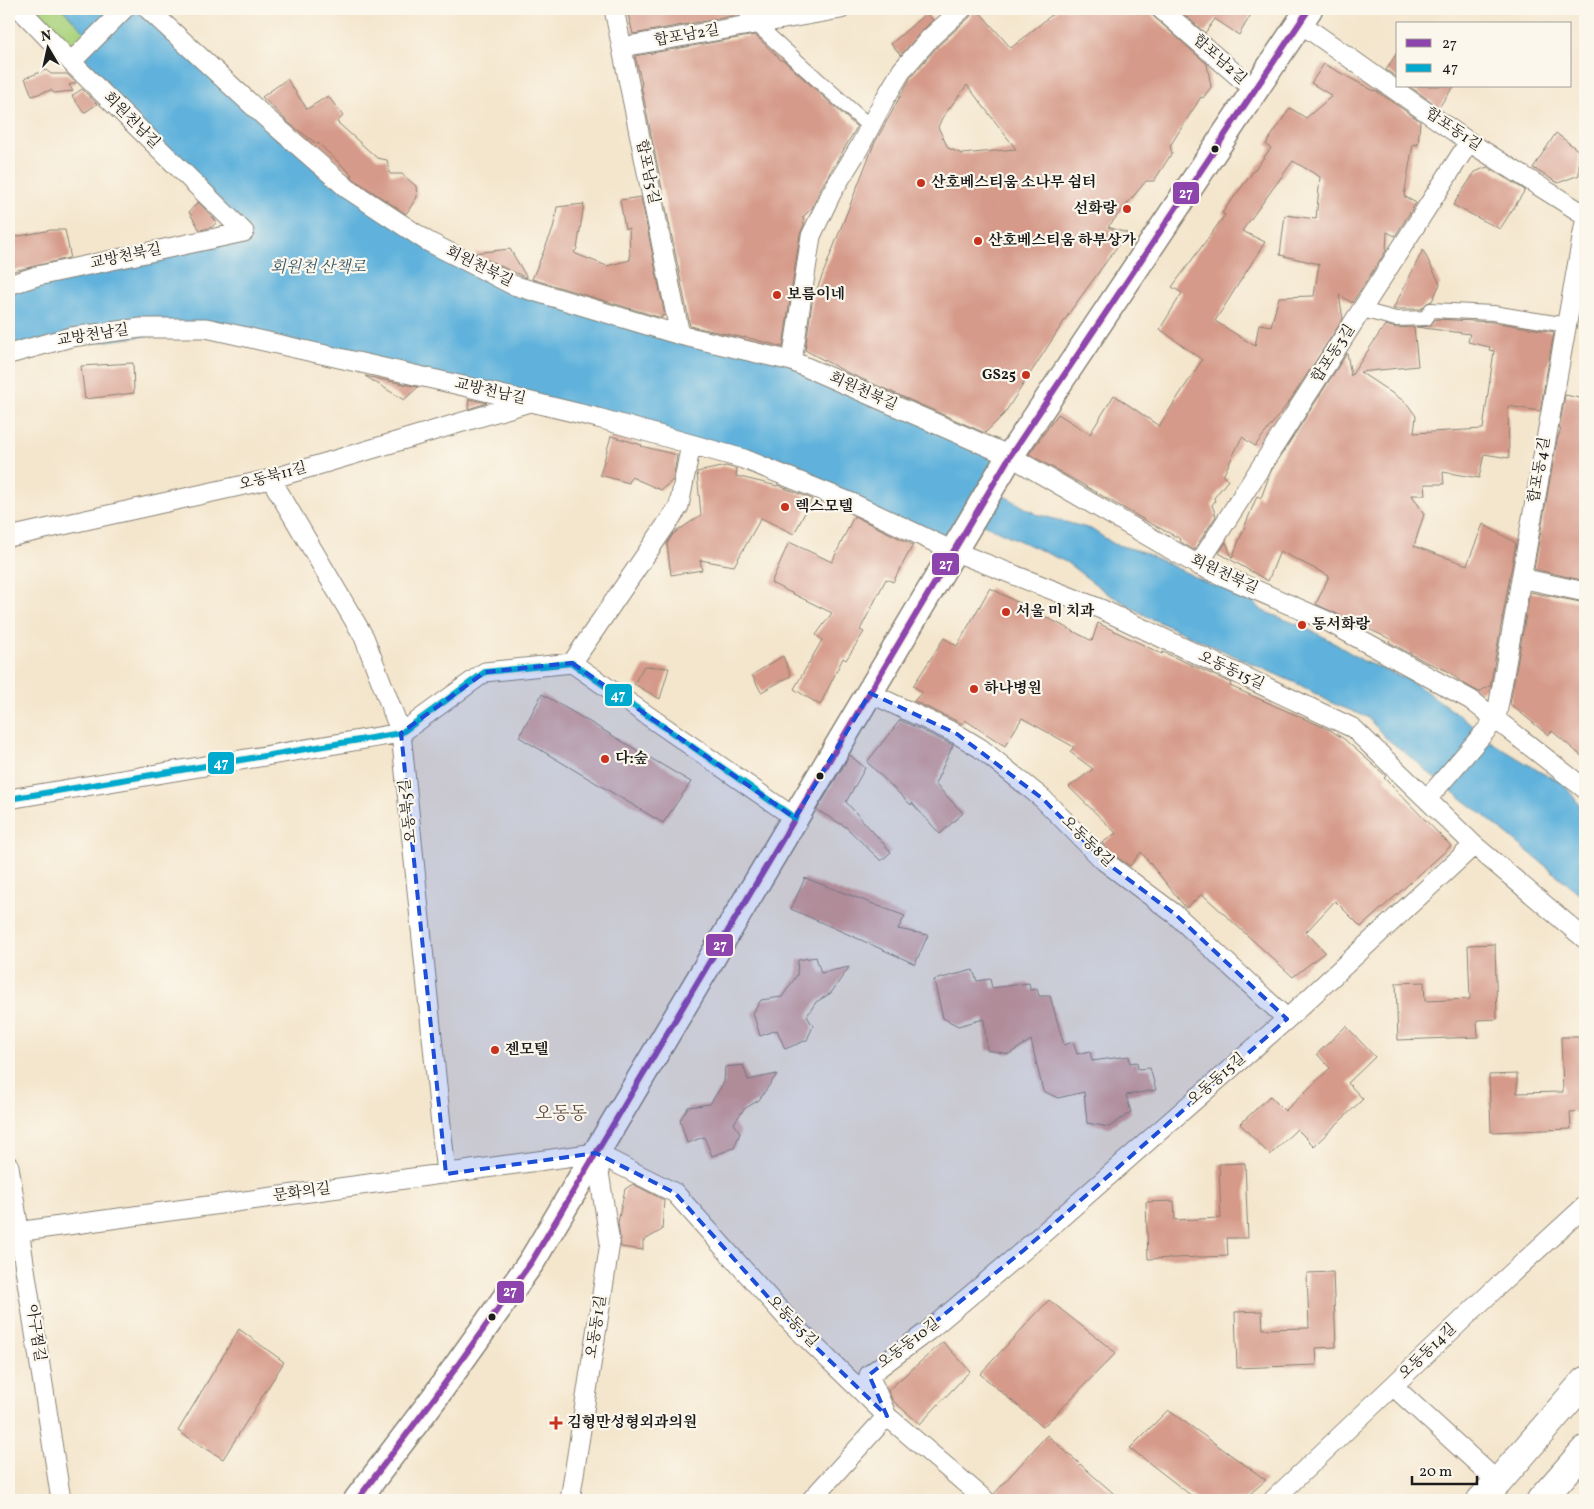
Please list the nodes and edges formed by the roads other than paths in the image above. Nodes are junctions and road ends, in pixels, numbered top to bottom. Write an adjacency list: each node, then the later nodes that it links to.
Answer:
1 (20, 9): 12 (street, 회원천남길)
2 (124, 9): 12 (street)
3 (148, 9): 24 (street, 회원천북길)
4 (614, 9): 11 (street, 합포남5길)
5 (744, 9): 10 (street)
6 (841, 9): 10 (street, 합포남2길)
7 (962, 9): 16 (street)
8 (1161, 9): 15 (street, 합포남2길)
9 (1304, 16): 13 (street, 합포동1길); 15 (main road)
10 (767, 18): 11 (street, 합포남2길); 16 (street)
11 (622, 47): 24 (street, 합포남5길)
12 (71, 62): 20 (street, 회원천남길)
13 (1396, 86)
14 (1398, 88): 17 (street, 합포동1길)
15 (1254, 91): 29 (main road)
16 (870, 128): 26 (street)
17 (1469, 142): 18 (street, 합포동1길); 22 (street, 합포동3길)
18 (1585, 215)
19 (1585, 222): 23 (street, 합포동4길)
20 (244, 232): 21 (street, 교방천북길)
21 (9, 286)
22 (1362, 310): 23 (street); 33 (street, 합포동3길)
23 (1567, 325): 34 (street, 합포동4길)
24 (680, 335): 26 (street, 회원천북길)
25 (9, 354): 27 (street, 교방천남길)
26 (792, 361): 29 (street, 회원천북길)
27 (532, 402): 28 (street, 교방천남길); 30 (street, 오동북11길)
28 (692, 444): 32 (street, 교방천남길); 36 (street)
29 (1010, 456): 32 (main road); 33 (street, 회원천북길)
30 (270, 479): 31 (street, 오동북11길); 39 (street, 오동북5길)
31 (9, 537)
32 (953, 551): 37 (main road); 42 (street, 오동동15길)
33 (1198, 564): 38 (street, 회원천북길)
34 (1521, 578): 35 (street); 38 (street, 합포동4길)
35 (1585, 592)
36 (572, 663): 39 (street); 43 (street)
37 (870, 693): 43 (main road); 46 (street, 오동동8길)
38 (1496, 719): 40 (street, 회원천북길); 42 (street)
39 (401, 733): 41 (street); 49 (street, 오동북5길)
40 (1585, 789)
41 (9, 799)
42 (1427, 799): 44 (street, 오동동15길)
43 (795, 818): 47 (main road)
44 (1474, 845): 45 (street, 오동동15길); 46 (street, 오동동15길)
45 (1585, 940)
46 (1287, 1018): 52 (street, 오동동15길)
47 (596, 1153): 49 (street, 문화의길); 55 (street, 오동동5길); 59 (main road); 60 (street, 오동동1길)
48 (9, 1166): 51 (street, 아구찜길)
49 (446, 1174): 51 (street, 문화의길)
50 (1585, 1206): 54 (street, 오동동14길)
51 (14, 1232): 58 (street, 아구찜길)
52 (1024, 1250): 55 (street, 오동동10길)
53 (1585, 1381): 57 (main road)
54 (1393, 1386): 57 (street); 63 (street, 오동동14길)
55 (887, 1416): 61 (street); 62 (street, 오동동5길)
56 (1585, 1450): 64 (main road)
57 (1490, 1491)
58 (61, 1500)
59 (357, 1500)
60 (570, 1500)
61 (812, 1500)
62 (984, 1500)
63 (1273, 1500)
64 (1541, 1500)

